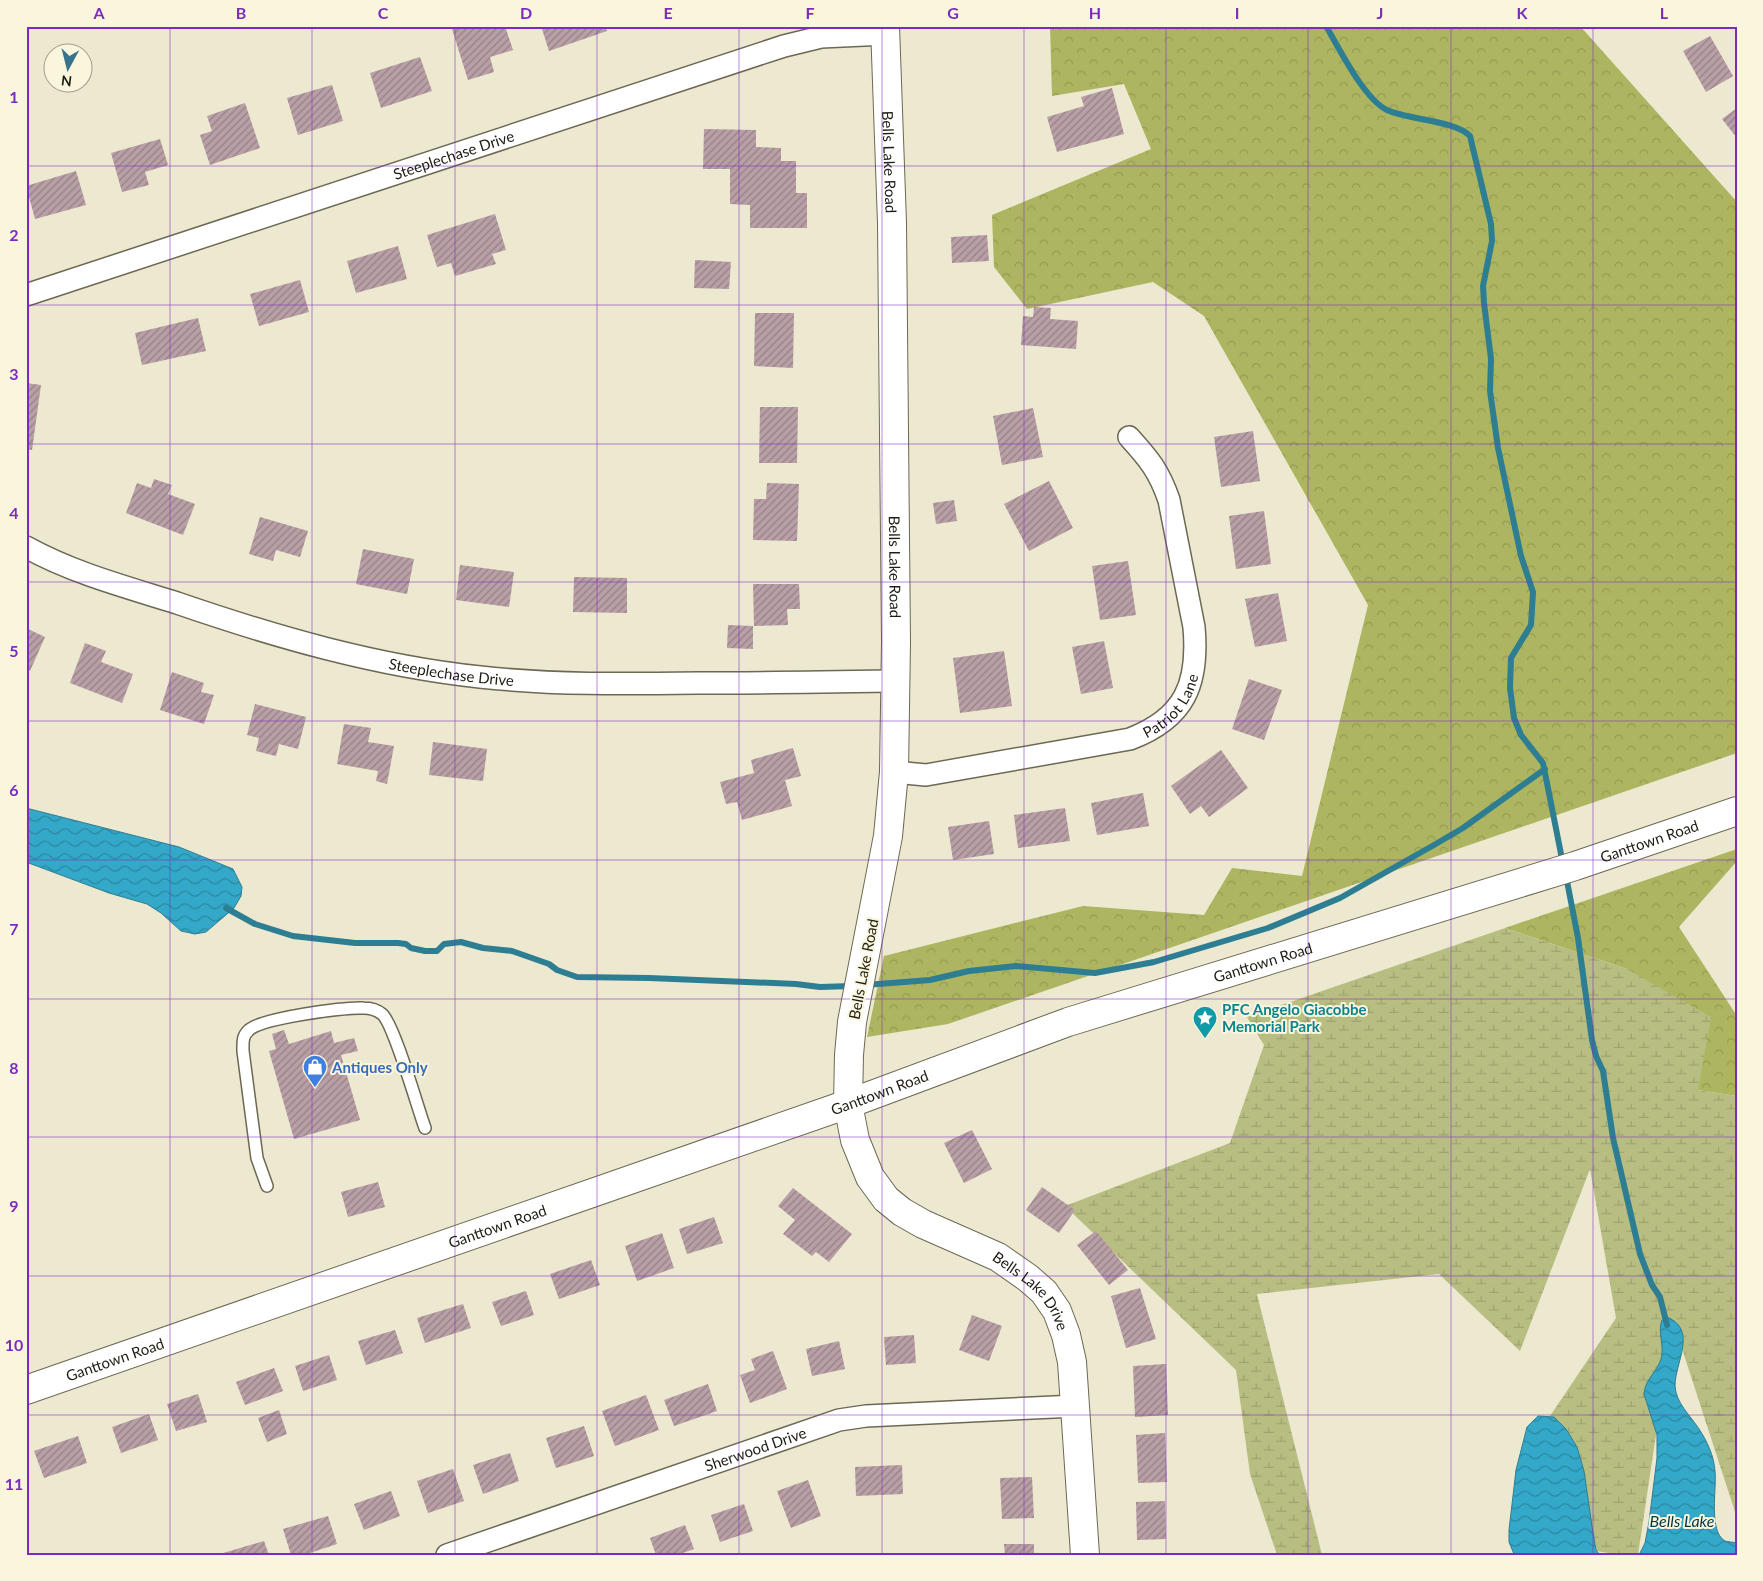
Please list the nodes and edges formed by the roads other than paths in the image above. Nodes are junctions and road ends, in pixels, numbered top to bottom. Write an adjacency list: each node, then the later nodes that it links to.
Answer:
1 (886, 30): 2 (street, Steeplechase Drive); 5 (street, Bells Lake Road)
2 (26, 295)
3 (1129, 436): 6 (street, Patriot Lane)
4 (26, 547): 5 (street, Steeplechase Drive)
5 (894, 681): 6 (street, Bells Lake Road)
6 (894, 772): 8 (street, Bells Lake Road)
7 (1737, 811): 8 (street, Ganttown Road)
8 (848, 1104): 11 (street, Ganttown Road); 12 (street, Bells Lake Drive)
9 (425, 1128): 10 (lane)
10 (267, 1186)
11 (26, 1390)
12 (1076, 1406): 13 (street, Sherwood Drive); 14 (street, Bells Lake Drive)
13 (447, 1555)
14 (1086, 1555)

